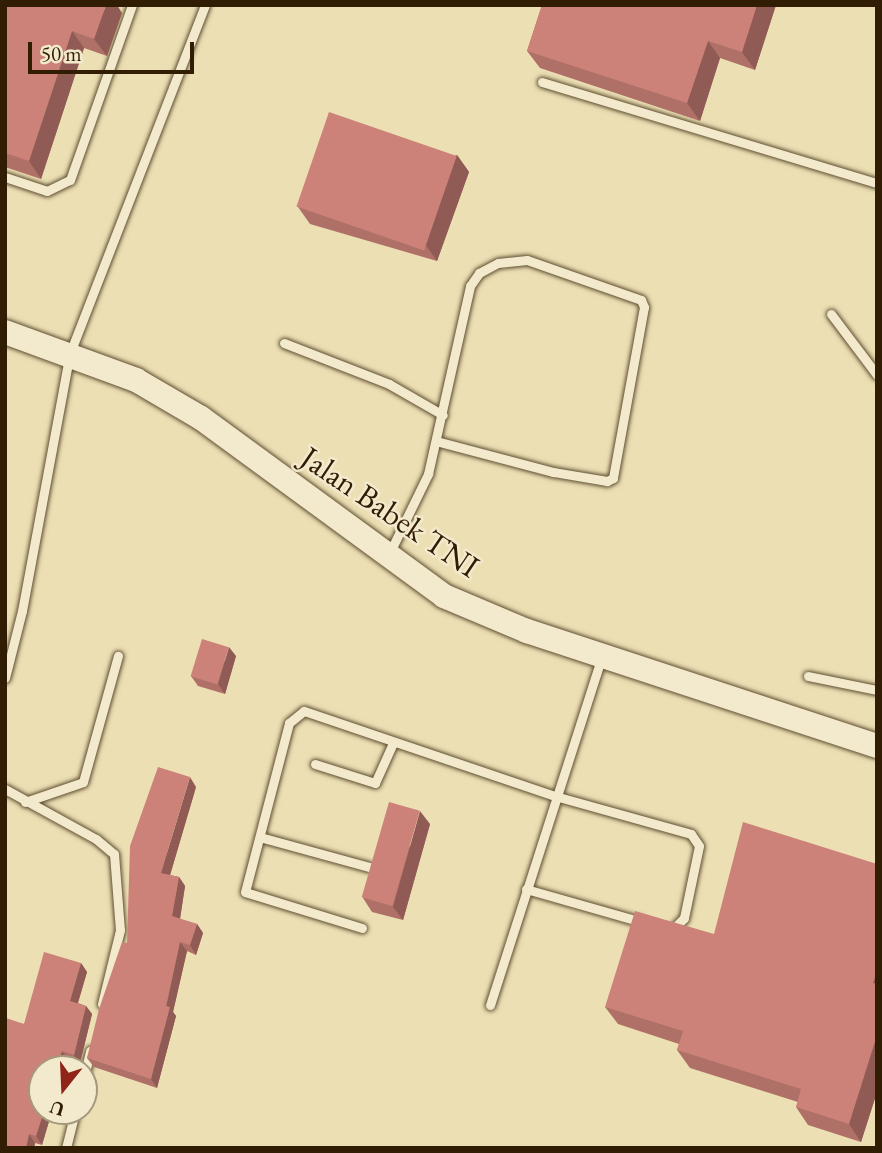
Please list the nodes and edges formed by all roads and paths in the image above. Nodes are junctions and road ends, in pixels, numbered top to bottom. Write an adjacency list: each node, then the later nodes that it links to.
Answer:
1 (132, 5): 4 (lane)
2 (205, 5): 9 (lane)
3 (542, 82): 5 (lane)
4 (5, 177)
5 (877, 183)
6 (831, 314): 10 (lane)
7 (5, 332): 9 (street, Jalan Babek TNI)
8 (284, 343): 11 (lane)
9 (70, 353): 13 (street, Jalan Babek TNI); 17 (lane)
10 (877, 375)
11 (443, 415): 12 (lane); 12 (lane)
12 (436, 441): 13 (lane)
13 (387, 556): 15 (street, Jalan Babek TNI)
14 (118, 656): 24 (lane)
15 (602, 657): 20 (street, Jalan Babek TNI); 23 (lane)
16 (808, 676): 18 (lane)
17 (5, 678)
18 (877, 690)
19 (393, 743): 21 (lane); 23 (lane); 25 (lane)
20 (877, 746)
21 (315, 764)
22 (5, 789): 24 (lane)
23 (555, 796): 27 (lane); 27 (lane)
24 (25, 802): 30 (lane)
25 (260, 837): 26 (lane); 28 (lane)
26 (369, 867)
27 (526, 889): 29 (lane)
28 (362, 928)
29 (490, 1005)
30 (100, 1012)
31 (94, 1038): 32 (lane)
32 (90, 1055)
33 (72, 1125): 34 (lane)
34 (66, 1148)

